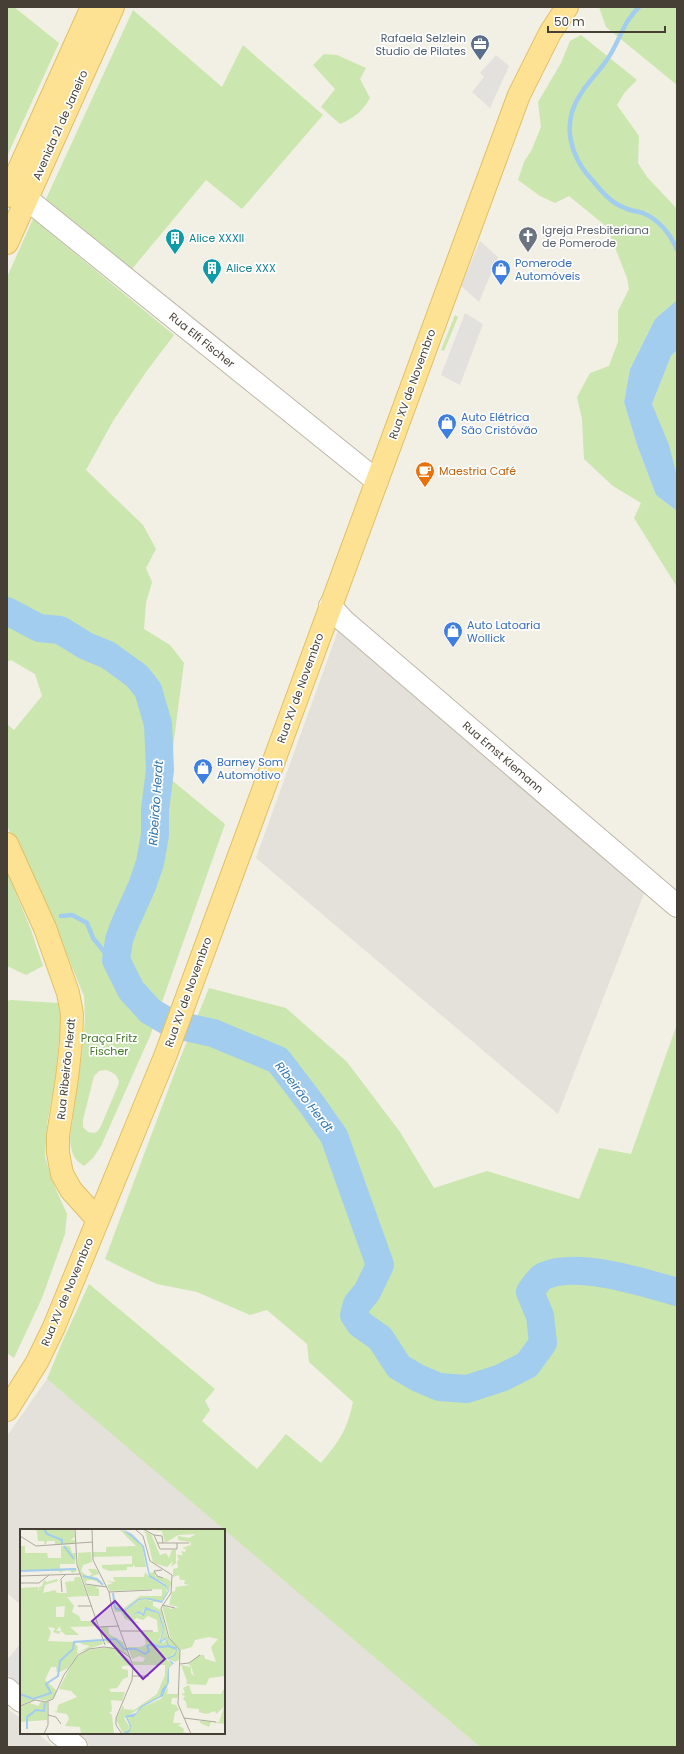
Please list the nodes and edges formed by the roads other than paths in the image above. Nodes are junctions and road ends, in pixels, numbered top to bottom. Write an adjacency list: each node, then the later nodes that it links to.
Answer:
1 (92, 7): 4 (main road, Avenida 21 de Janeiro)
2 (112, 7): 4 (main road, Avenida 21 de Janeiro)
3 (568, 7): 6 (main road, Rua XV de Novembro)
4 (17, 198): 5 (main road, Avenida 21 de Janeiro); 6 (street, Rua Elfi Fischer)
5 (7, 243)
6 (377, 481): 7 (main road, Rua XV de Novembro)
7 (330, 606): 9 (street, Rua Ernst Klemann); 10 (main road, Rua XV de Novembro)
8 (7, 844): 10 (main road, Rua Ribeirão Herdt)
9 (677, 906)
10 (98, 1220): 11 (main road, Rua XV de Novembro)
11 (7, 1410)
12 (7, 1689): 13 (street)
13 (20, 1700)
14 (60, 1734): 15 (street)
15 (76, 1747)

